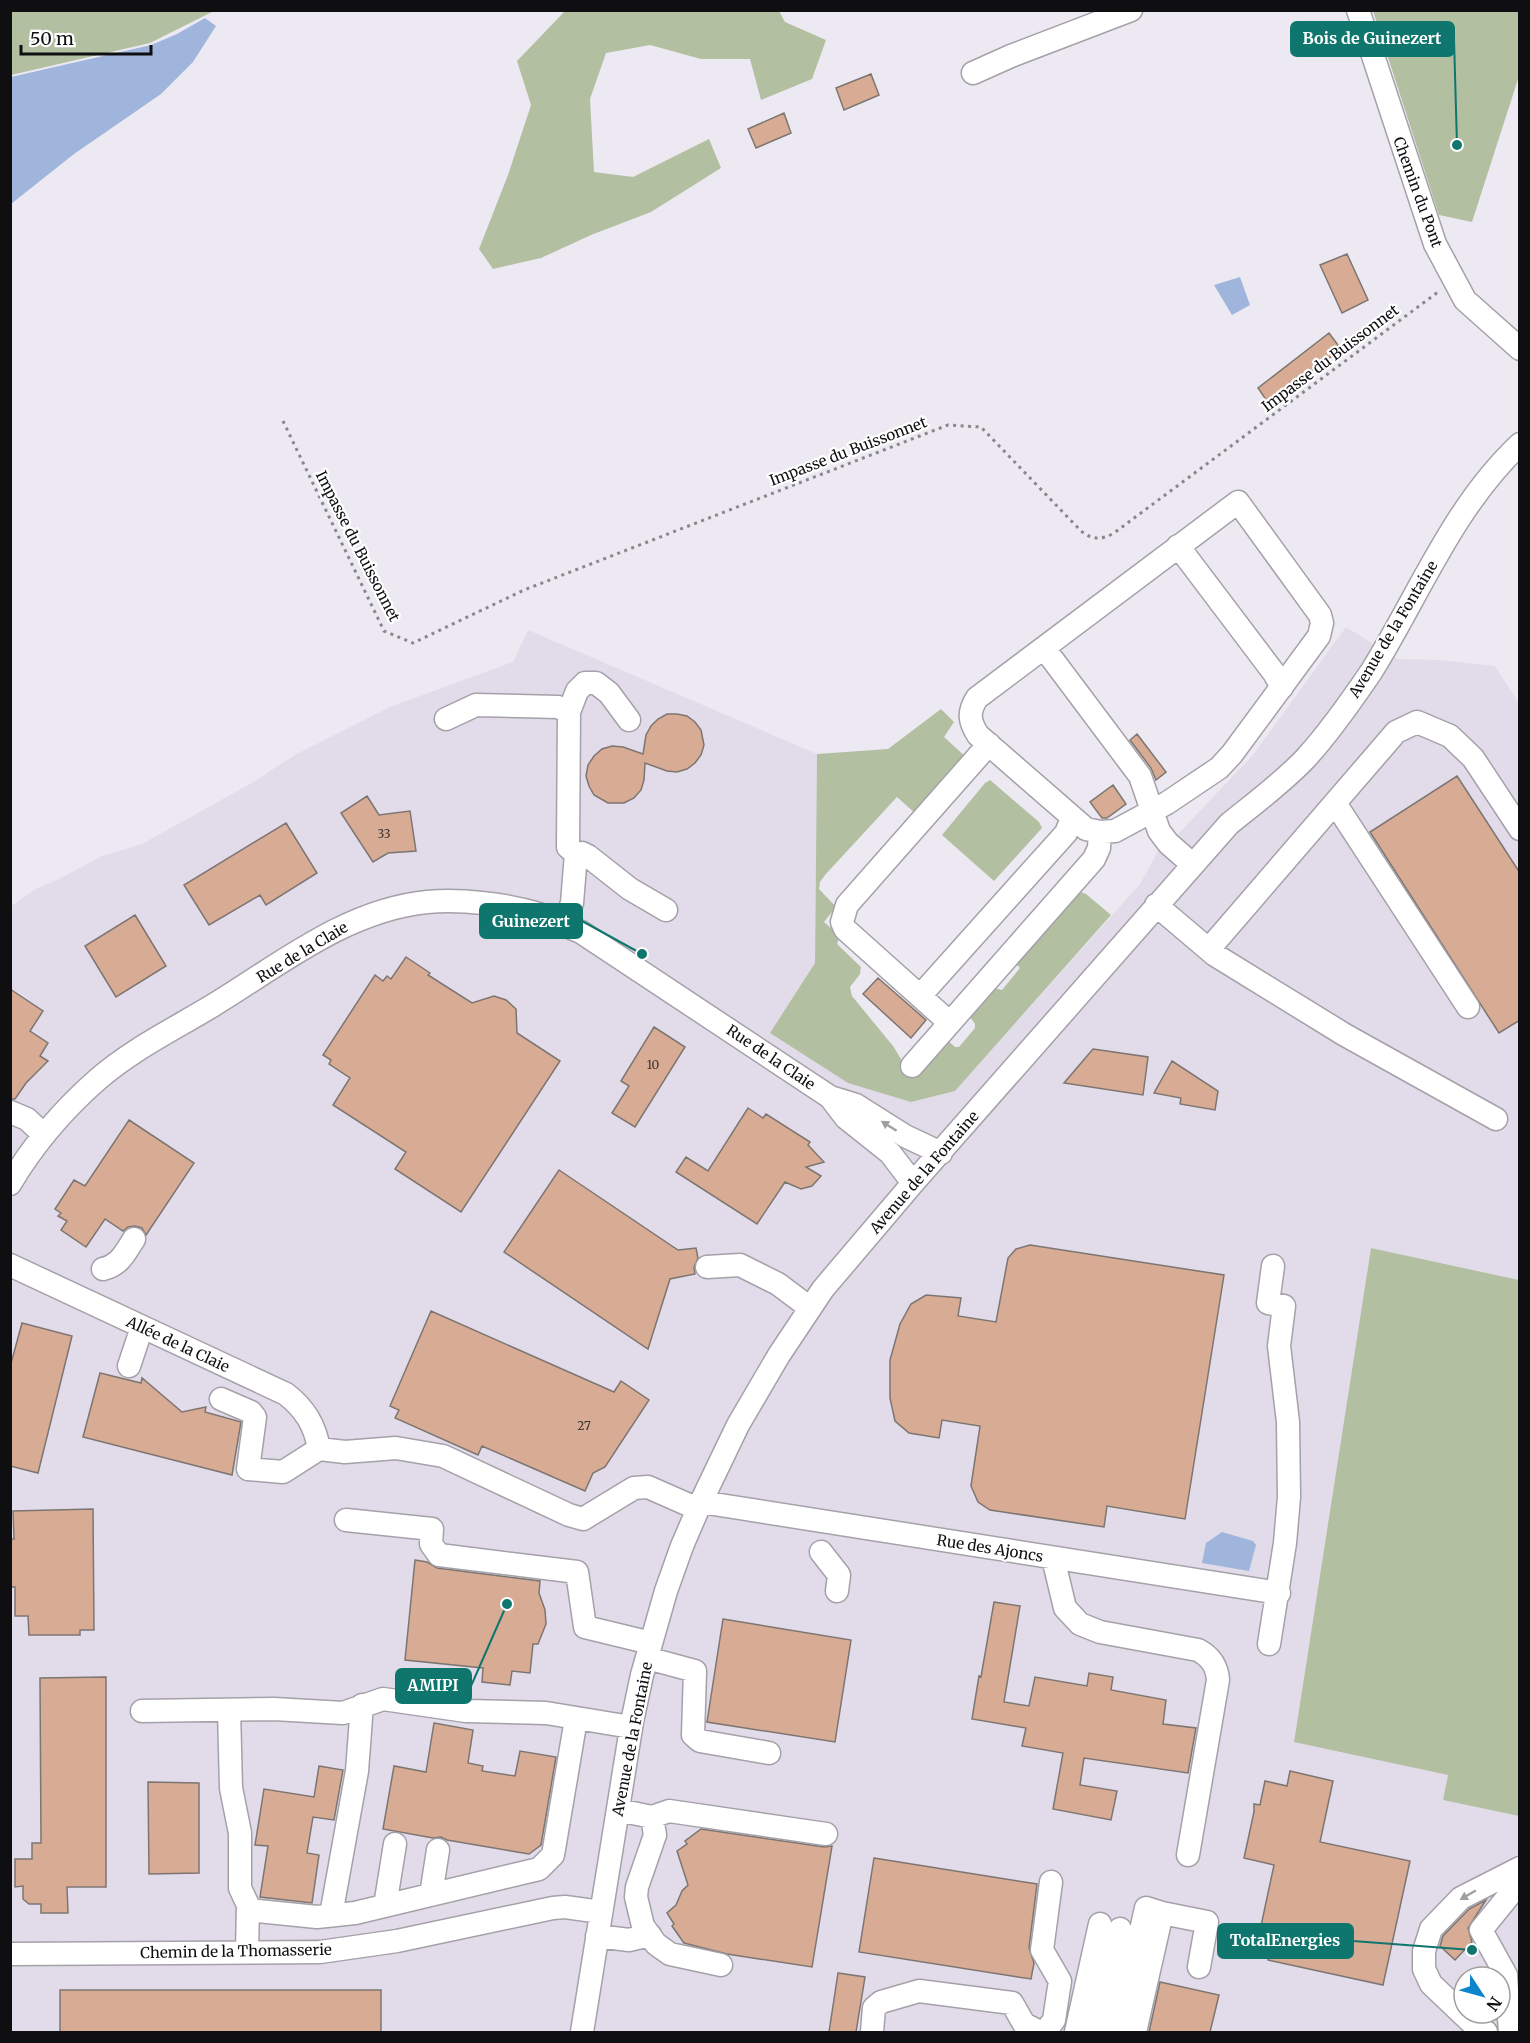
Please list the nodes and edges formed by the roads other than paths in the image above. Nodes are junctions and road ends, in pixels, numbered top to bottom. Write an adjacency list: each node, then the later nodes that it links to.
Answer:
1 (1131, 10): 3 (street)
2 (1358, 10): 4 (street, Chemin du Pont)
3 (973, 73)
4 (1520, 349)
5 (1520, 444): 19 (street, Avenue de la Fontaine)
6 (1178, 546): 7 (street); 8 (street); 8 (street)
7 (1044, 648): 12 (street); 14 (street)
8 (1282, 687): 14 (street)
9 (569, 712): 10 (street); 11 (street); 18 (street)
10 (446, 719)
11 (629, 720)
12 (989, 744): 15 (street); 24 (street)
13 (1335, 803): 16 (street); 23 (street); 25 (street)
14 (1151, 812): 17 (street); 19 (street)
15 (1072, 818): 17 (street); 24 (street)
16 (1520, 829)
17 (1100, 832): 26 (street)
18 (576, 854): 21 (street); 22 (street)
19 (1193, 865): 20 (street, Avenue de la Fontaine)
20 (1156, 905): 23 (street); 32 (street, Avenue de la Fontaine)
21 (666, 910)
22 (564, 925): 28 (street, Rue de la Claie); 31 (street, Rue de la Claie)
23 (1209, 949): 30 (street)
24 (920, 996): 26 (street)
25 (1468, 1007)
26 (950, 1023): 27 (street)
27 (912, 1066)
28 (830, 1097): 32 (street, Rue de la Claie, one-way to 28); 34 (street, Rue de la Claie)
29 (10, 1112): 31 (street)
30 (1496, 1119)
31 (44, 1135): 33 (street, Rue de la Claie)
32 (941, 1153): 34 (street, Avenue de la Fontaine)
33 (12, 1176)
34 (913, 1183): 40 (street, Avenue de la Fontaine)
35 (134, 1239): 39 (street)
36 (10, 1265): 41 (street, Allée de la Claie)
37 (1273, 1266): 50 (street)
38 (707, 1268): 40 (street)
39 (103, 1269)
40 (810, 1308): 45 (street, Avenue de la Fontaine)
41 (142, 1327): 42 (street); 43 (street, Allée de la Claie)
42 (129, 1366)
43 (230, 1369): 44 (street, Allée de la Claie); 44 (street)
44 (318, 1449): 45 (street, Rue des Ajoncs)
45 (699, 1506): 47 (street, Rue des Ajoncs); 52 (street, Avenue de la Fontaine)
46 (346, 1520): 52 (street)
47 (826, 1522): 48 (street, Rue des Ajoncs); 49 (street)
48 (1053, 1558): 50 (street, Rue des Ajoncs); 64 (street)
49 (837, 1591)
50 (1279, 1593): 51 (street)
51 (1269, 1644)
52 (649, 1650): 57 (street, Avenue de la Fontaine); 58 (street)
53 (362, 1705): 54 (street); 56 (street); 73 (street)
54 (229, 1710): 55 (street); 70 (street)
55 (142, 1711)
56 (576, 1719): 57 (street); 68 (street)
57 (631, 1727): 59 (street, Avenue de la Fontaine)
58 (769, 1753)
59 (618, 1810): 60 (street); 71 (street, Avenue de la Fontaine)
60 (652, 1817): 61 (street); 74 (street)
61 (826, 1834)
62 (395, 1844): 69 (street)
63 (438, 1850): 68 (street)
64 (1188, 1855)
65 (1520, 1868): 88 (street, one-way to 88)
66 (1051, 1882): 83 (street)
67 (1520, 1882): 89 (street)
68 (431, 1895): 69 (street)
69 (385, 1906): 73 (street)
70 (248, 1910): 73 (street); 76 (street)
71 (601, 1912): 75 (street, Avenue de la Fontaine); 76 (street, Chemin de la Thomasserie)
72 (1162, 1913): 79 (street); 86 (street); 87 (street)
73 (331, 1916)
74 (650, 1935): 75 (street); 78 (street)
75 (597, 1936): 80 (street, Avenue de la Fontaine)
76 (247, 1952): 77 (street, Chemin de la Thomasserie)
77 (10, 1954)
78 (721, 1965)
79 (1199, 1966)
80 (582, 2032)
81 (872, 2032): 82 (street)
82 (1037, 2032)
83 (1045, 2032)
84 (1076, 2032): 85 (street)
85 (1097, 2032)
86 (1118, 2032)
87 (1135, 2032)
88 (1486, 2032)
89 (1510, 2032)

